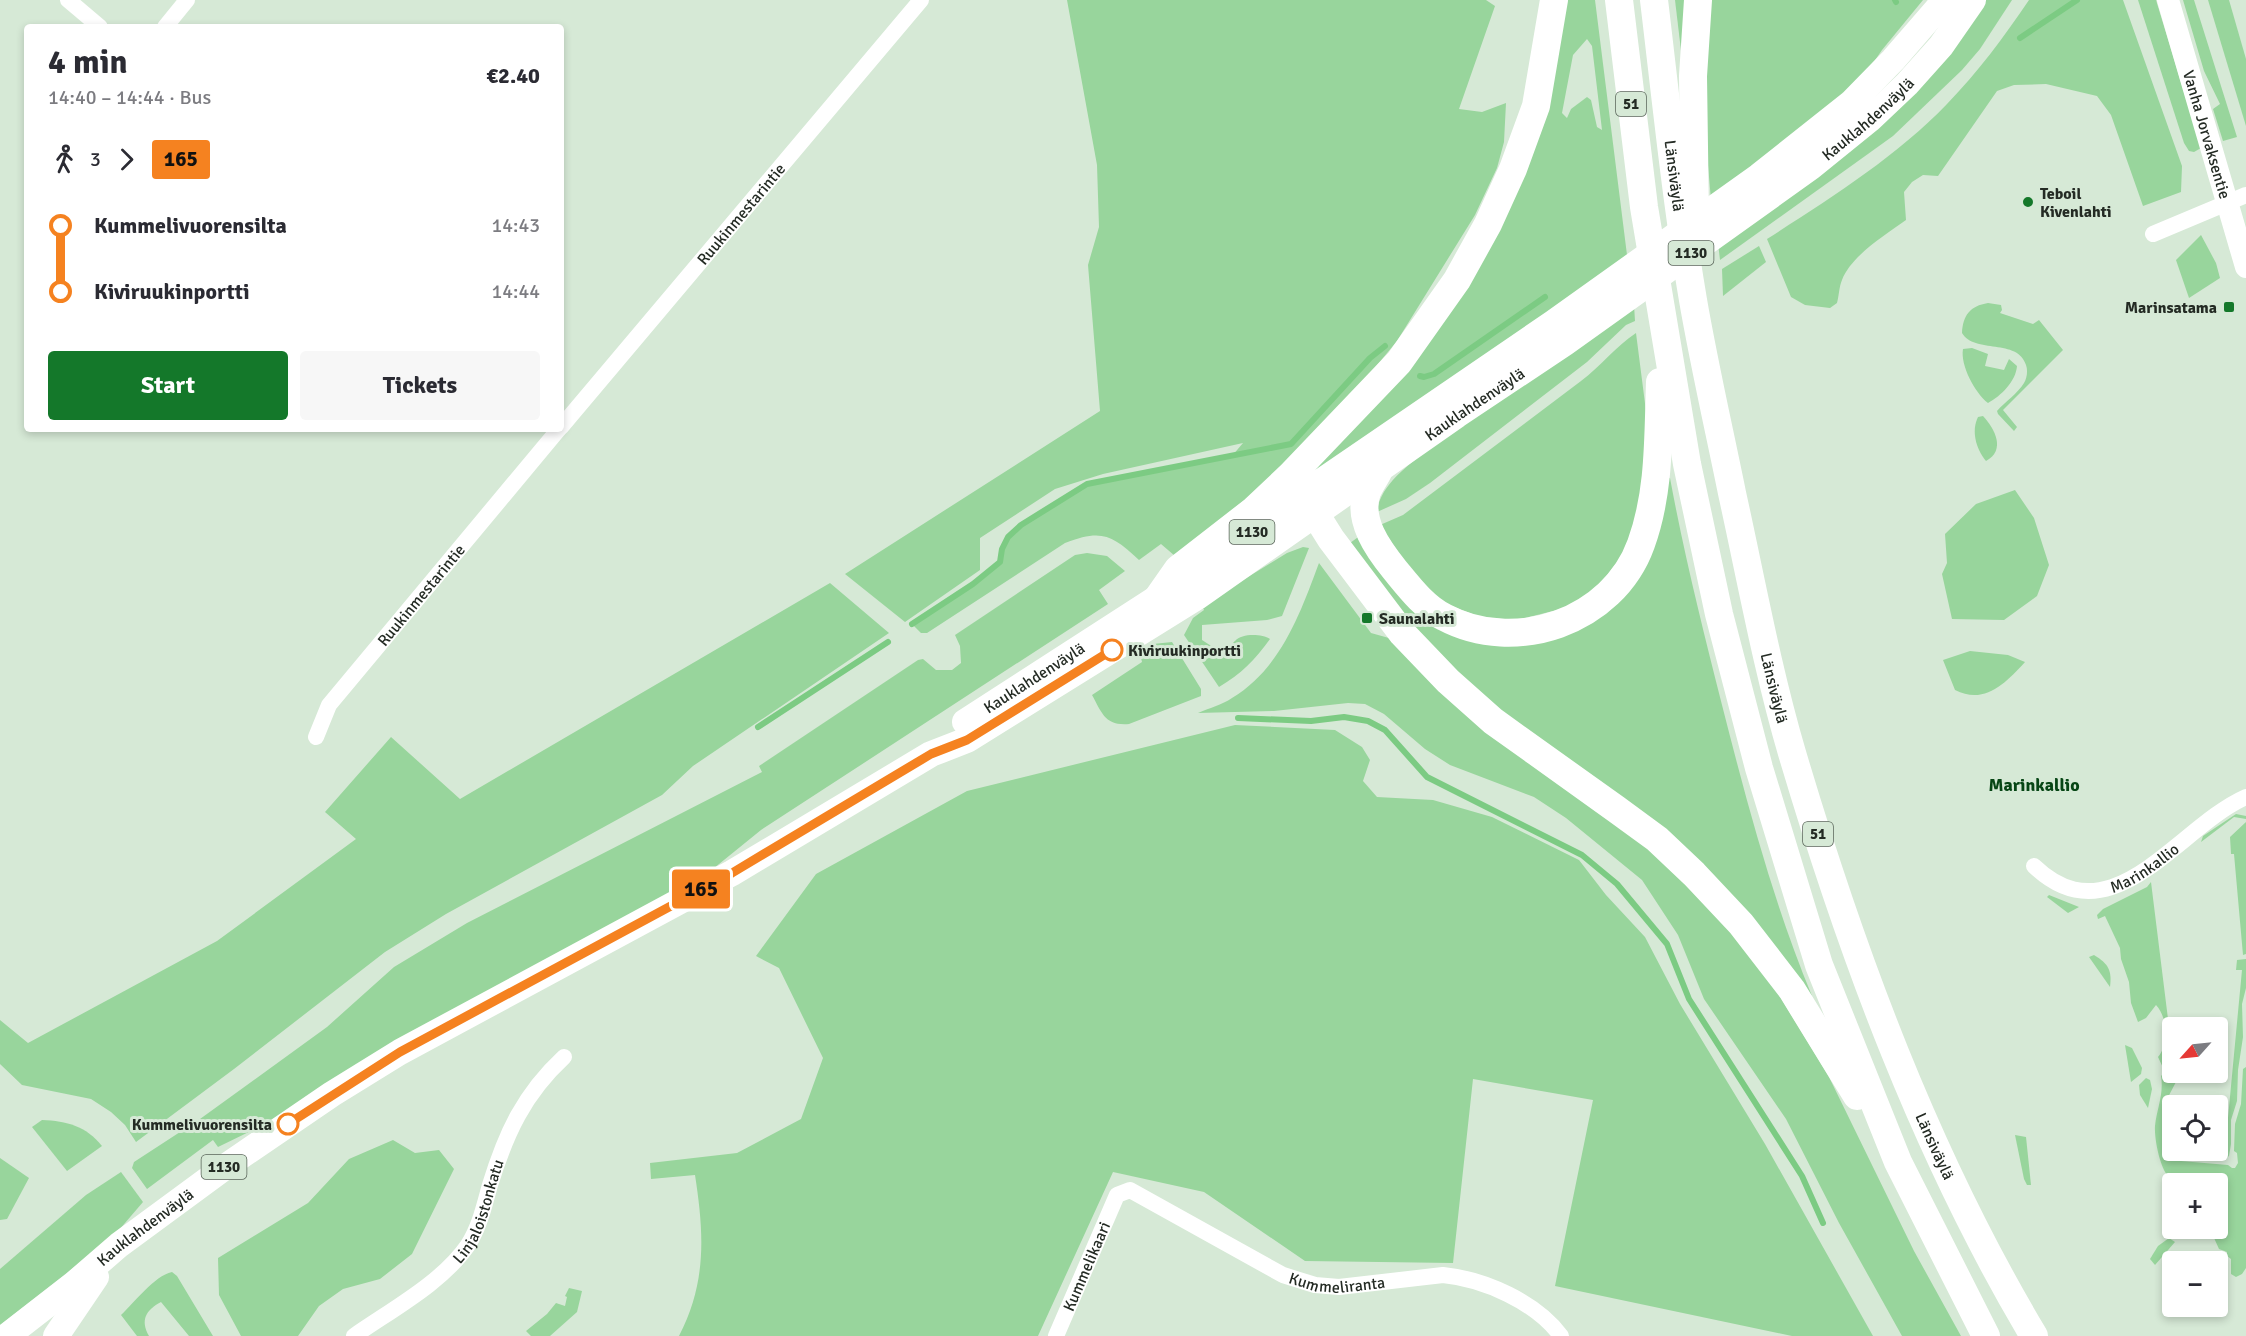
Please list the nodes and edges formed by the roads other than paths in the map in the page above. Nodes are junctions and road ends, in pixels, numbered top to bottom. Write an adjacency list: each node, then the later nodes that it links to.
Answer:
1 (68, 0): 11 (street)
2 (188, 0): 12 (street)
3 (921, 0): 18 (street, Ruukinmestarintie)
4 (1554, 0): 23 (highway)
5 (1619, 0): 17 (highway, Länsiväylä / 51)
6 (1654, 0): 13 (highway, Länsiväylä / 51)
7 (1698, 0): 13 (highway)
8 (1946, 0): 21 (main road, Kauklahdenväylä / 1130)
9 (1973, 0): 20 (main road, Kauklahdenväylä / 1130)
10 (2168, 0): 14 (main road, Vanha Jorvaksentie)
11 (96, 24)
12 (168, 24)
13 (1686, 178): 41 (highway, Länsiväylä / 51)
14 (2237, 198): 15 (street); 16 (main road, Vanha Jorvaksentie)
15 (2153, 234)
16 (2246, 267)
17 (1662, 323): 20 (highway); 30 (highway, Länsiväylä / 51)
18 (564, 420)
19 (554, 432): 26 (street, Ruukinmestarintie)
20 (1378, 472): 22 (main road, Kauklahdenväylä / 1130)
21 (1319, 483): 22 (highway); 23 (main road, Kauklahdenväylä / 1130)
22 (1316, 515): 23 (main road, Kauklahdenväylä / 1130); 30 (highway)
23 (1186, 582): 24 (highway); 25 (main road, Kauklahdenväylä / 1130)
24 (1157, 599): 25 (main road, Kauklahdenväylä / 1130)
25 (1126, 631): 32 (main road, Kauklahdenväylä / 1130)
26 (316, 737)
27 (2246, 797): 28 (street, Marinkallio)
28 (2034, 866)
29 (564, 1057): 37 (street, Linjaloistonkatu)
30 (1898, 1162): 40 (highway, Länsiväylä / 51)
31 (1117, 1195): 38 (street, Kummelikaari); 39 (street, Kummeliranta)
32 (119, 1245): 33 (main road, Kauklahdenväylä / 1130); 36 (main road)
33 (74, 1284): 34 (main road, Kauklahdenväylä / 1130); 35 (main road, Kauklahdenväylä / 1130)
34 (7, 1336)
35 (33, 1336)
36 (56, 1336)
37 (354, 1336)
38 (1056, 1336)
39 (1561, 1336)
40 (1986, 1336)
41 (2034, 1336)

